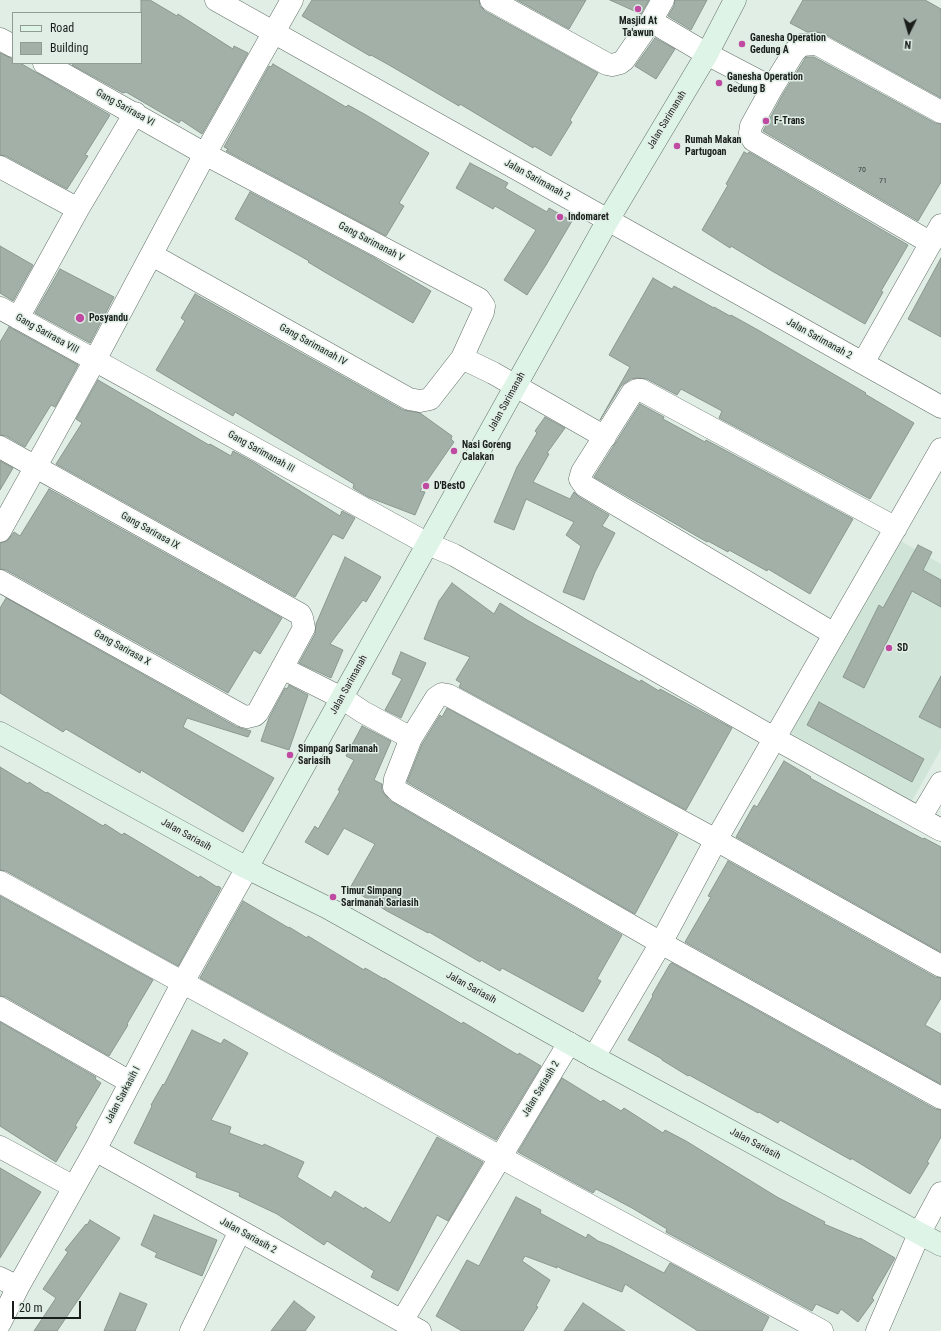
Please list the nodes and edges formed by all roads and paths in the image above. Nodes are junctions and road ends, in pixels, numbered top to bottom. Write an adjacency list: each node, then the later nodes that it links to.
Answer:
1 (216, 0): 7 (street, Jalan Sarimanah 2)
2 (292, 0): 7 (street)
3 (491, 0): 6 (street)
4 (663, 0): 6 (street)
5 (735, 0): 10 (street, Jalan Sarimanah)
6 (651, 21): 10 (street)
7 (274, 32): 15 (street); 18 (street, Jalan Sarimanah 2)
8 (0, 39): 9 (street)
9 (12, 45)
10 (707, 54): 12 (street); 18 (street, Jalan Sarimanah)
11 (46, 64): 14 (street, Gang Sarirasa VI)
12 (772, 88): 13 (street); 19 (street)
13 (941, 112)
14 (135, 113): 15 (street, Gang Sarirasa VI); 17 (street)
15 (205, 154): 20 (street); 22 (street, Gang Sarimanah V)
16 (0, 167): 17 (street)
17 (78, 209): 21 (street)
18 (608, 220): 24 (street, Jalan Sarimanah 2); 25 (street, Jalan Sarimanah)
19 (936, 234): 24 (street)
20 (152, 255): 22 (street, Gang Sarimanah IV); 23 (street)
21 (9, 313): 23 (street, Gang Sarirasa VIII)
22 (462, 358): 25 (street)
23 (95, 360): 30 (street); 33 (street, Gang Sarimanah III)
24 (863, 363): 26 (street, Jalan Sarimanah 2)
25 (516, 386): 27 (street); 33 (street, Jalan Sarimanah)
26 (941, 407)
27 (605, 436): 31 (street); 35 (street)
28 (0, 448): 30 (street, Gang Sarirasa IX)
29 (941, 449): 31 (street)
30 (35, 467): 32 (street); 36 (street, Gang Sarirasa IX)
31 (896, 528): 35 (street)
32 (0, 531)
33 (428, 544): 37 (street, Jalan Sarimanah); 40 (street, Gang Sarimanah III)
34 (0, 581): 36 (street, Gang Sarirasa X)
35 (834, 634): 40 (street)
36 (282, 668): 37 (street)
37 (342, 698): 39 (street); 45 (street, Jalan Sarimanah)
38 (0, 733): 45 (street, Jalan Sariasih)
39 (411, 738): 44 (street); 47 (street)
40 (774, 738): 42 (street, Gang Sarimanah III); 44 (street)
41 (941, 782): 42 (street)
42 (920, 818): 43 (street, Gang Sarimanah III)
43 (941, 830)
44 (716, 840): 47 (street); 48 (street)
45 (246, 868): 49 (street, Jalan Sarkasih I); 51 (street, Jalan Sariasih)
46 (0, 882): 49 (street)
47 (661, 943): 52 (street); 54 (street)
48 (941, 966)
49 (183, 982): 53 (street, Jalan Sarkasih I); 57 (street)
50 (0, 1008): 53 (street)
51 (570, 1043): 52 (street, Jalan Sariasih); 57 (street, Jalan Sariasih 2)
52 (594, 1057): 61 (street, Jalan Sariasih)
53 (130, 1082): 56 (street, Jalan Sarkasih I)
54 (941, 1098)
55 (0, 1147): 58 (street)
56 (95, 1150): 58 (street, Jalan Sarkasih I); 60 (street, Jalan Sariasih 2)
57 (500, 1157): 65 (street, Jalan Sariasih 2); 67 (street)
58 (74, 1187): 63 (street, Jalan Sarkasih I)
59 (941, 1193): 61 (street)
60 (240, 1231): 65 (street, Jalan Sariasih 2); 66 (street)
61 (919, 1234): 62 (street, Jalan Sariasih); 68 (street)
62 (941, 1245)
63 (9, 1282): 64 (street, Jalan Sarkasih I)
64 (0, 1323)
65 (411, 1326)
66 (191, 1331)
67 (822, 1331)
68 (877, 1331)

